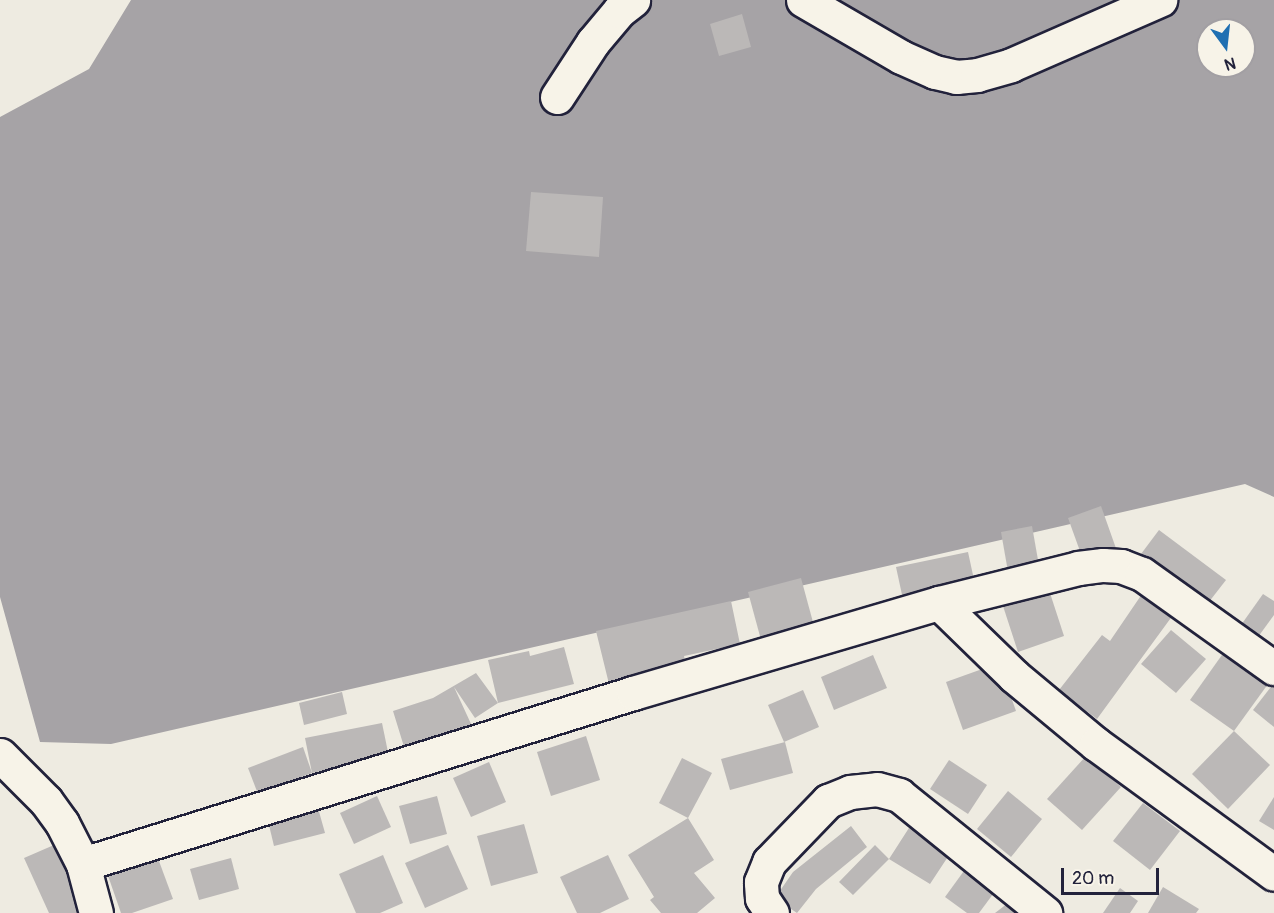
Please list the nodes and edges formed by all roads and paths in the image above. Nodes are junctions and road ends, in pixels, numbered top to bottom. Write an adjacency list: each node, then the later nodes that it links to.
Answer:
1 (633, 0): 4 (street)
2 (803, 0): 3 (street)
3 (1160, 0)
4 (557, 97)
5 (939, 603): 6 (street); 8 (street); 9 (street)
6 (1274, 668)
7 (0, 755): 8 (street)
8 (83, 864): 10 (street)
9 (1274, 874)
10 (96, 913)
11 (772, 913): 12 (street)
12 (1045, 913)

